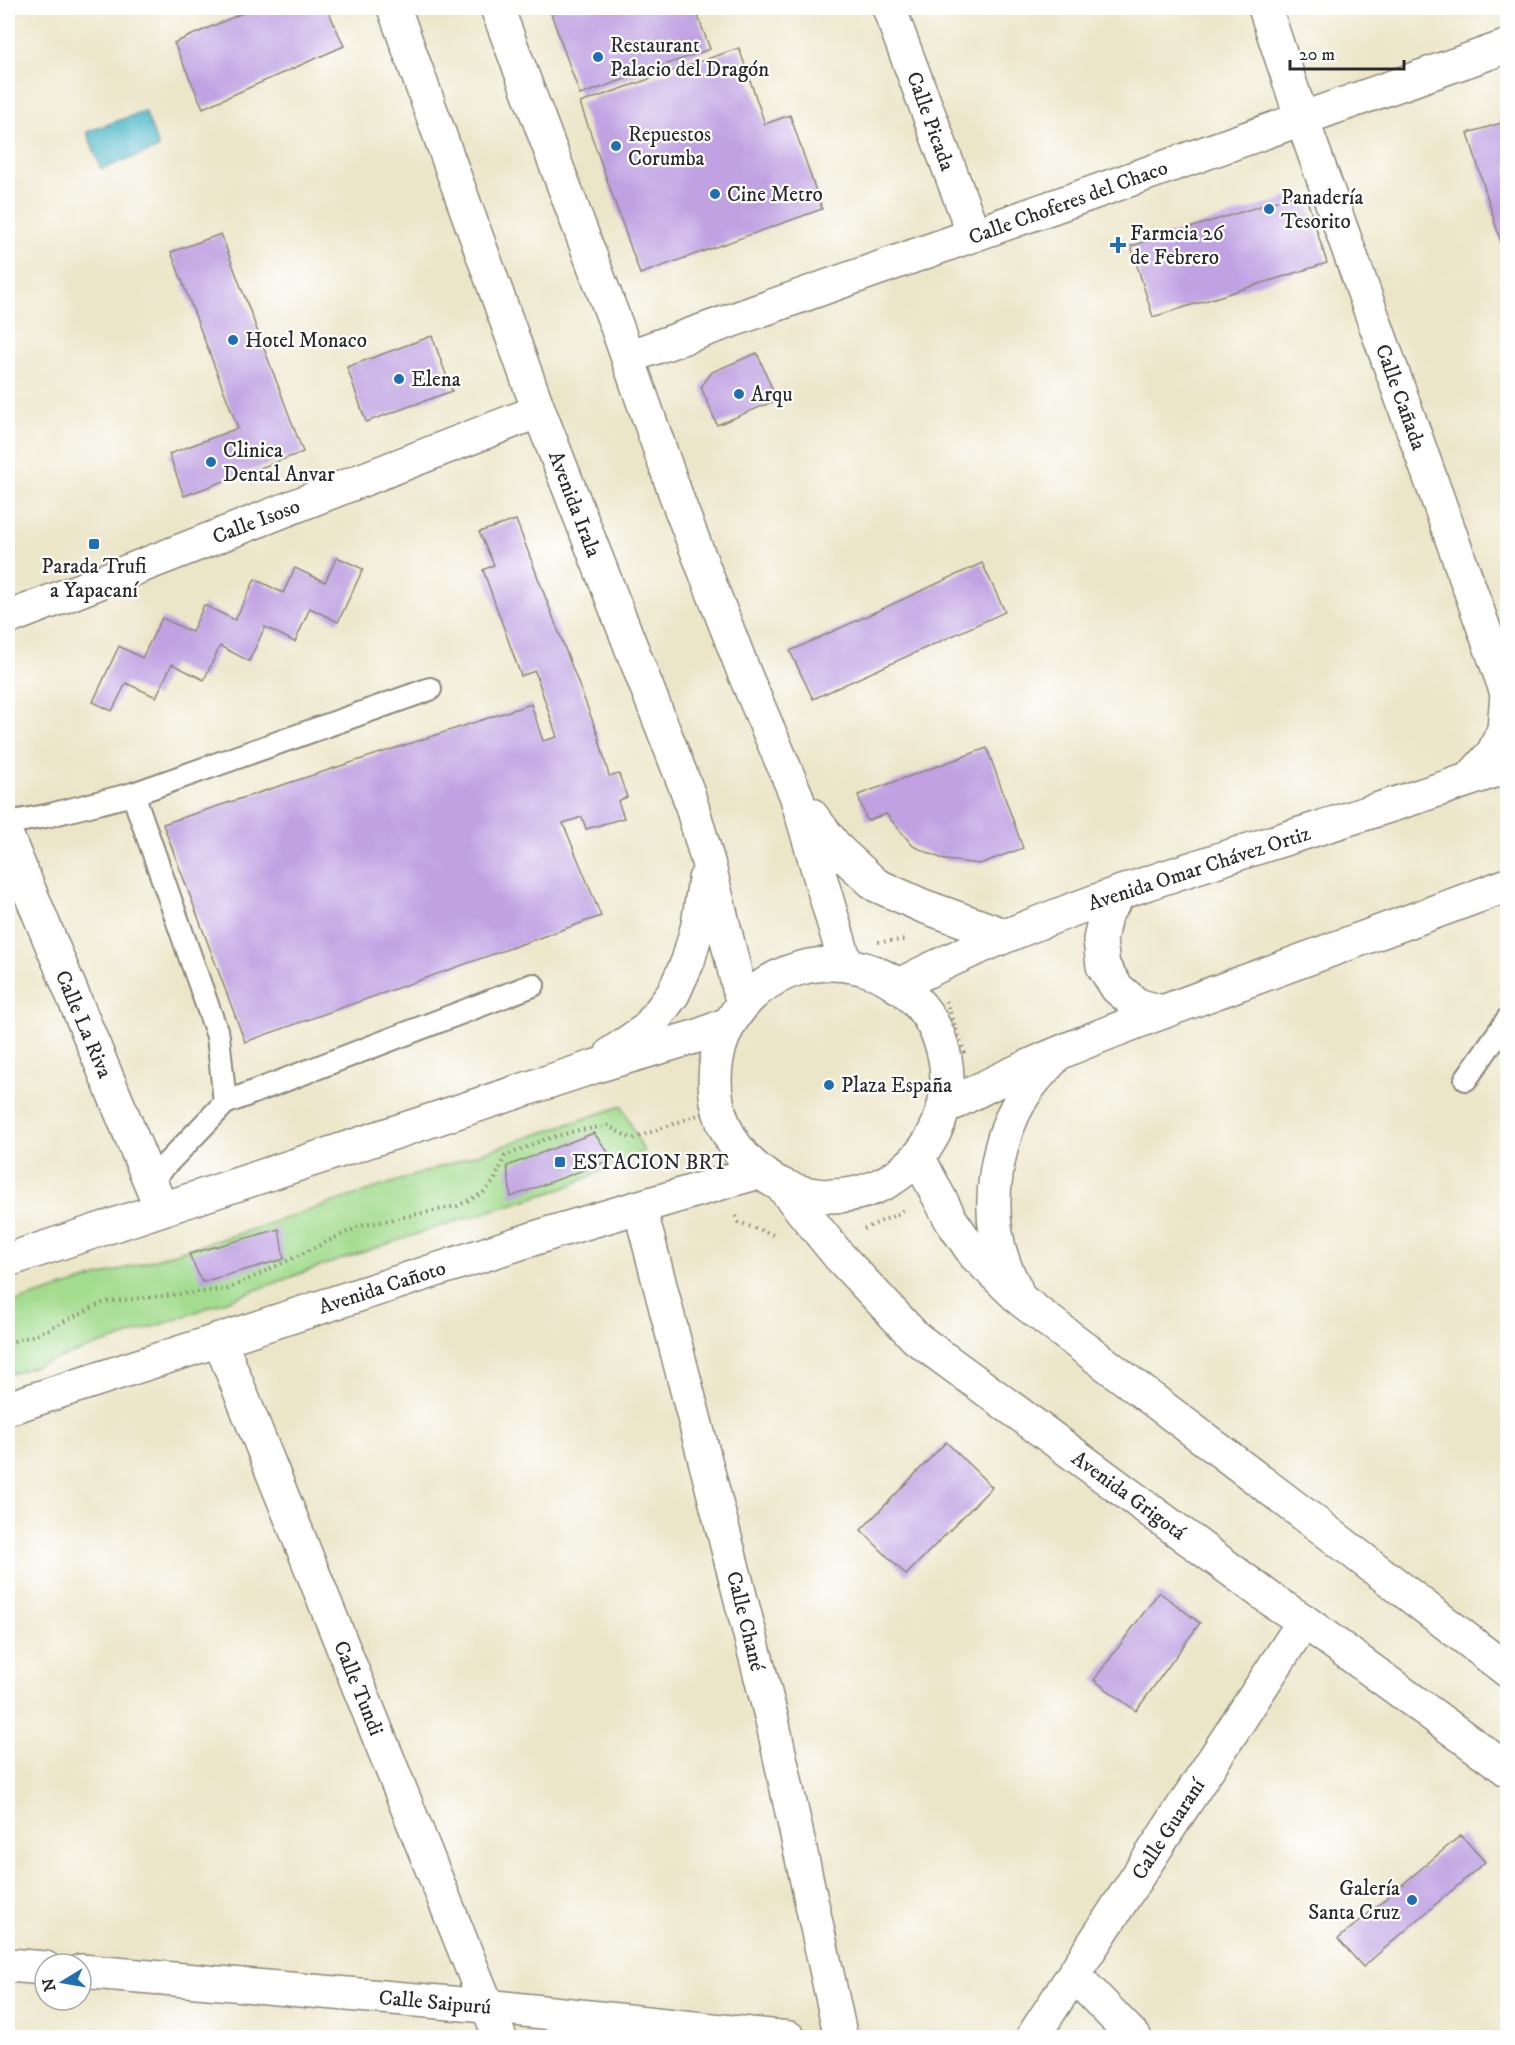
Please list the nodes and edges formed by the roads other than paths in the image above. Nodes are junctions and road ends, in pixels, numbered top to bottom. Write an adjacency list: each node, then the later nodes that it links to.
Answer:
1 (394, 8): 9 (main road, Avenida Irala)
2 (497, 8): 8 (main road)
3 (889, 8): 7 (main road, Calle Picada)
4 (1265, 8): 6 (main road, Calle Cañada)
5 (1508, 46): 6 (main road, Calle Choferes del Chaco)
6 (1302, 119): 7 (main road, Calle Choferes del Chaco); 13 (main road, Calle Cañada)
7 (974, 235): 8 (main road, Calle Choferes del Chaco)
8 (628, 357): 15 (main road)
9 (538, 411): 10 (main road, Calle Isoso); 18 (main road, Avenida Irala)
10 (8, 618)
11 (430, 689): 14 (lane)
12 (1508, 766): 13 (main road, Avenida Omar Chávez Ortiz)
13 (1470, 779): 20 (main road, Avenida Omar Chávez Ortiz)
14 (133, 795): 16 (lane); 31 (lane)
15 (796, 795): 21 (main road); 22 (main road)
16 (8, 823)
17 (8, 839): 35 (main road, Calle La Riva)
18 (708, 862): 25 (main road, Avenida Irala); 29 (main road)
19 (1505, 892): 26 (main road)
20 (1120, 893): 21 (main road, Avenida Omar Chávez Ortiz); 26 (main road)
21 (1005, 936): 24 (main road, Avenida Omar Chávez Ortiz)
22 (844, 956): 24 (main road); 25 (main road)
23 (532, 985): 31 (lane)
24 (897, 986): 32 (main road)
25 (737, 1005): 29 (main road); 34 (main road, Avenida Grigotá)
26 (1162, 1012): 28 (main road)
27 (1508, 1019): 30 (lane)
28 (1058, 1054): 32 (main road); 38 (main road)
29 (592, 1068): 35 (main road)
30 (1466, 1079)
31 (225, 1103): 35 (lane)
32 (943, 1109): 33 (main road)
33 (925, 1170): 34 (main road); 38 (main road)
34 (771, 1179): 36 (main road, Avenida Cañoto); 41 (main road, Avenida Grigotá)
35 (155, 1195): 37 (main road)
36 (640, 1208): 39 (main road, Avenida Cañoto); 51 (main road, Calle Chané)
37 (8, 1260)
38 (1021, 1300): 42 (main road)
39 (219, 1339): 40 (main road, Avenida Cañoto); 48 (main road, Calle Tundi)
40 (8, 1408)
41 (1304, 1621): 43 (main road, Avenida Grigotá); 47 (main road, Calle Guaraní)
42 (1508, 1671)
43 (1508, 1770)
44 (8, 1965): 45 (main road)
45 (33, 1967)
46 (93, 1972): 48 (main road, Calle Saipurú)
47 (1074, 1975): 52 (main road, Calle Guaraní); 53 (main road)
48 (486, 2006): 49 (main road, Calle Tundi); 50 (main road, Calle Saipurú)
49 (500, 2037)
50 (789, 2037)
51 (841, 2037)
52 (1032, 2037)
53 (1135, 2037)

